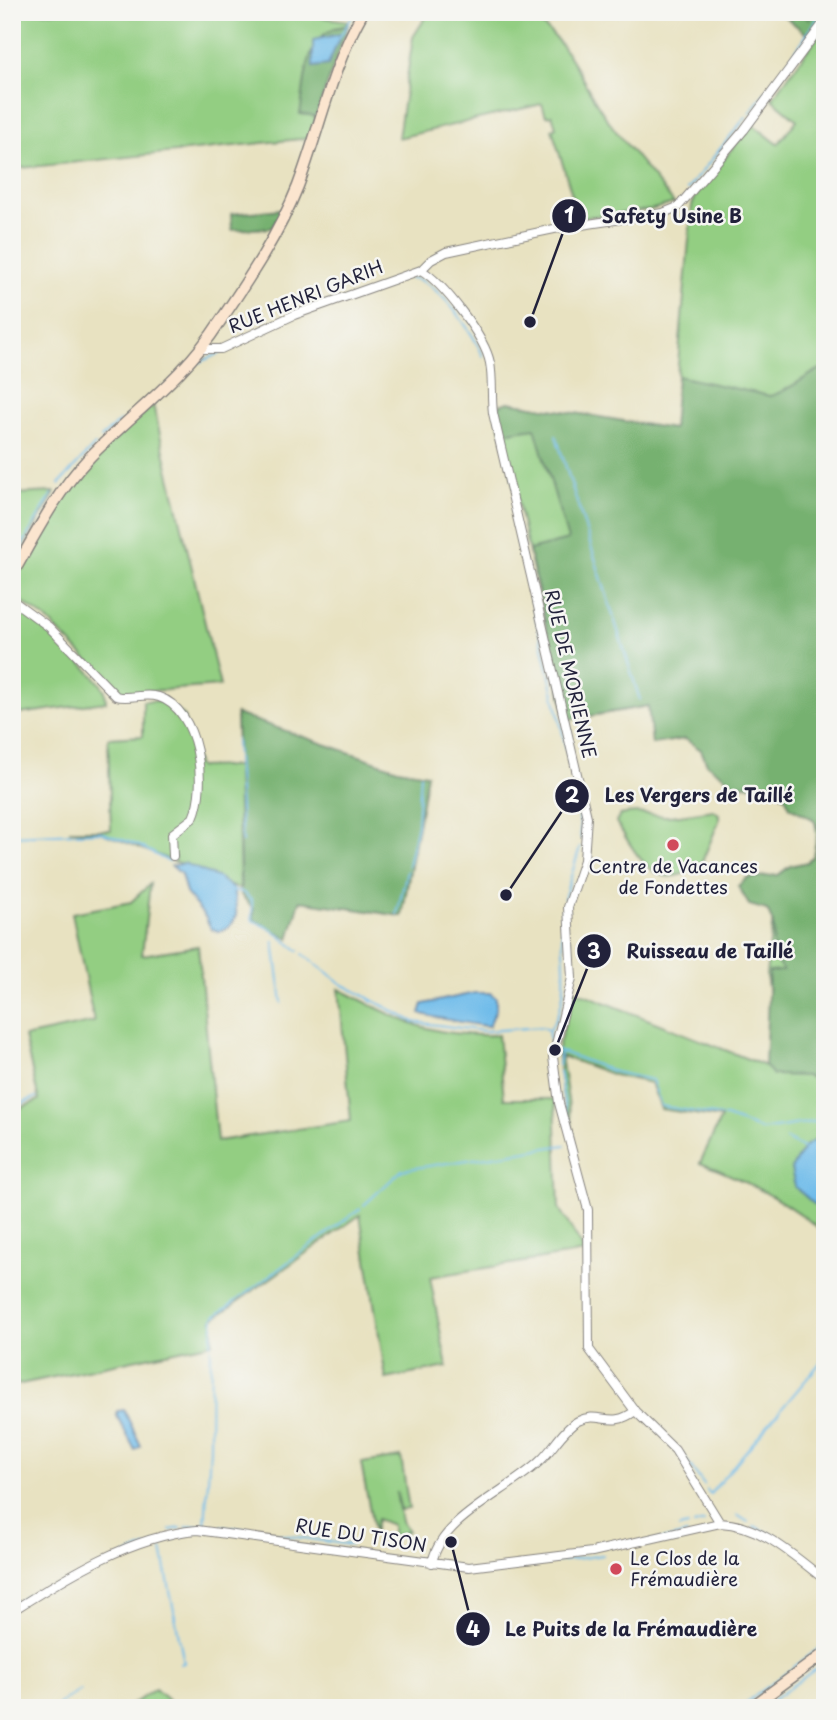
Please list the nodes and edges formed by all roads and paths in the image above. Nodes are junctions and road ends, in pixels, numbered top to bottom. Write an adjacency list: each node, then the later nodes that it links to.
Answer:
1 (363, 12): 4 (street)
2 (825, 21): 3 (street, RUE HENRI GARIH)
3 (421, 271): 4 (street, RUE HENRI GARIH); 8 (street, RUE DE MORIENNE)
4 (202, 349): 5 (street)
5 (12, 575)
6 (12, 600): 7 (street)
7 (173, 856)
8 (635, 1411): 9 (street, RUE DE MORIENNE); 10 (street)
9 (720, 1523): 10 (street, RUE DU TISON); 11 (street)
10 (432, 1563): 12 (street, RUE DU TISON)
11 (825, 1580)
12 (12, 1611)
13 (825, 1653): 14 (street)
14 (750, 1708)

